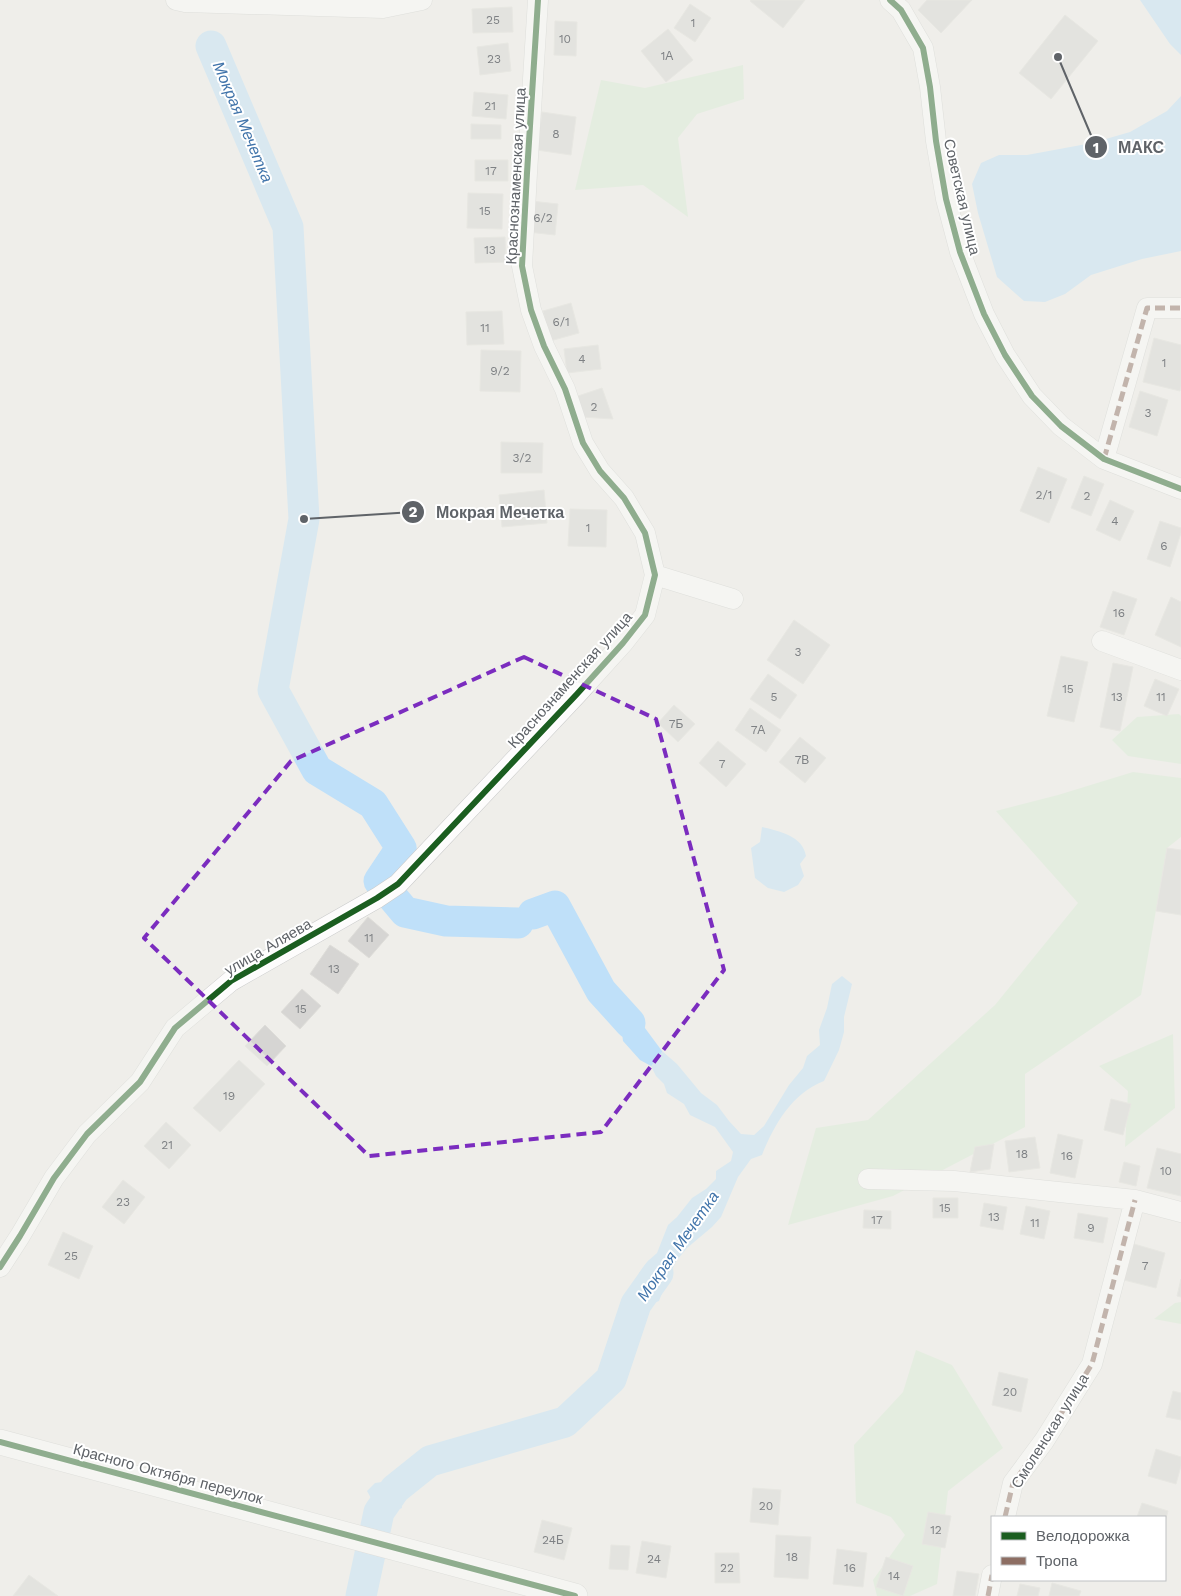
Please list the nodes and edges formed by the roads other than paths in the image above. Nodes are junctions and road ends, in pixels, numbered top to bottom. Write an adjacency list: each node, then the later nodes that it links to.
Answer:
1 (176, 0): 2 (street)
2 (422, 0)
3 (538, 0): 8 (street, Краснознаменская улица)
4 (890, 0): 6 (street, Советская улица)
5 (1181, 308): 6 (street)
6 (1104, 459): 7 (street, Советская улица)
7 (1181, 490)
8 (655, 575): 9 (street); 12 (street, Краснознаменская улица)
9 (733, 599)
10 (1102, 641): 11 (street)
11 (1181, 670)
12 (378, 898): 16 (street, улица Аляева)
13 (868, 1179): 14 (street)
14 (1136, 1200): 15 (street); 18 (street, Смоленская улица)
15 (1181, 1212)
16 (0, 1267)
17 (0, 1442): 20 (street, Красного Октября переулок)
18 (1005, 1516)
19 (991, 1580): 21 (street)
20 (575, 1596)
21 (988, 1596)

